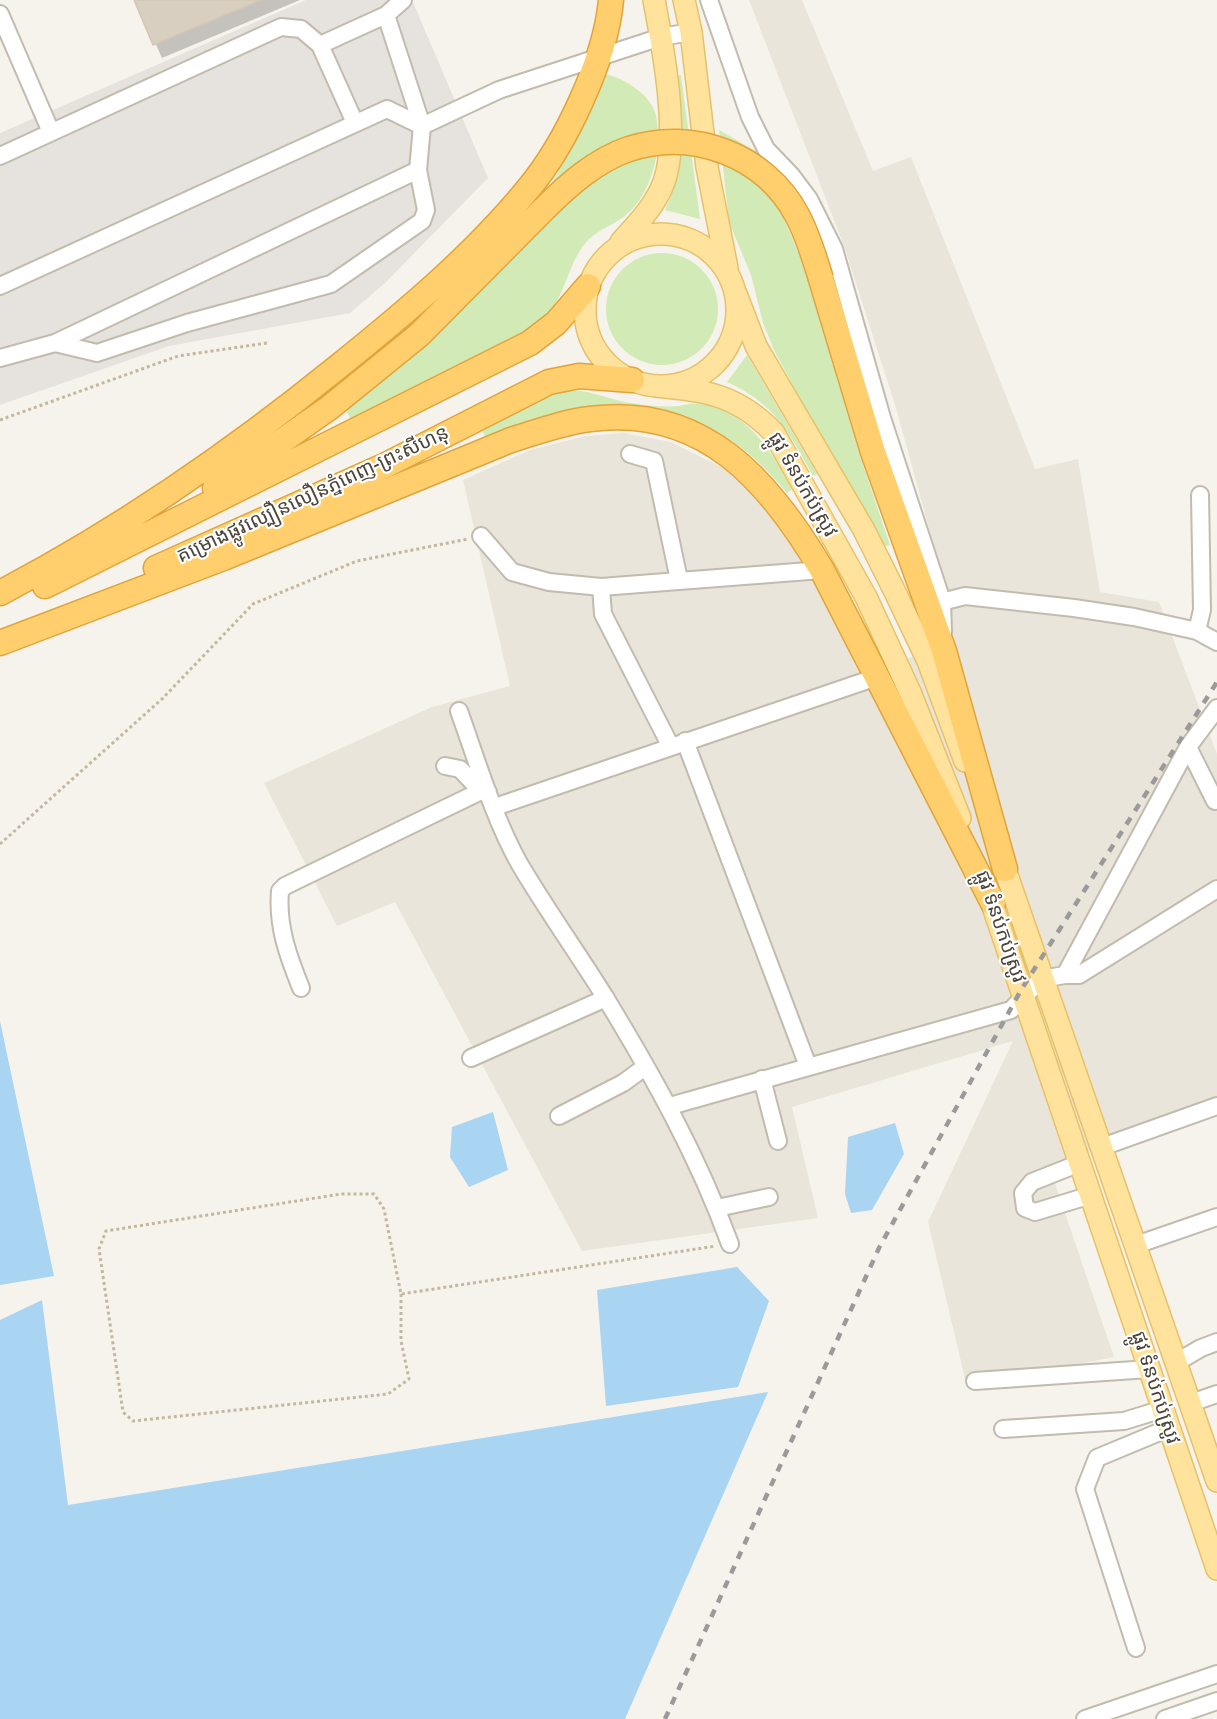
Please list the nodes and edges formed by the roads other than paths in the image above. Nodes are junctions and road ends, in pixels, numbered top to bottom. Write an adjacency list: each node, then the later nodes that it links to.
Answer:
1 (404, 0): 7 (street)
2 (611, 0): 11 (highway)
3 (654, 0): 9 (main road)
4 (684, 0): 8 (main road)
5 (708, 0): 34 (street)
6 (0, 14): 14 (street)
7 (386, 15): 10 (street); 13 (street)
8 (691, 32): 9 (street); 18 (main road)
9 (661, 37): 11 (street); 17 (main road)
10 (320, 45): 12 (street); 14 (street)
11 (600, 57): 13 (street); 33 (highway)
12 (355, 123): 13 (street); 19 (street)
13 (422, 126): 16 (street)
14 (51, 132): 15 (street)
15 (0, 156)
16 (418, 171): 22 (street); 22 (street)
17 (614, 250): 18 (main road); 20 (main road)
18 (728, 272): 21 (main road)
19 (0, 286)
20 (588, 286): 24 (main road); 30 (highway, គម្រោងផ្លូវល្បឿនលឿនភ្នំពេញ-ព្រះសីហនុ)
21 (736, 294): 25 (main road); 48 (main road, ផ្លូវ ទំនប់កប់ស្រូវ)
22 (55, 343): 23 (street)
23 (0, 358)
24 (632, 380): 25 (main road); 37 (highway, គម្រោងផ្លូវល្បឿនលឿនភ្នំពេញ-ព្រះសីហនុ)
25 (655, 386): 50 (main road, ផ្លូវ ទំនប់កប់ស្រូវ)
26 (630, 454): 31 (street)
27 (1200, 495): 36 (street)
28 (481, 536): 32 (street)
29 (822, 570): 31 (street); 39 (highway); 40 (highway)
30 (64, 577): 34 (highway, bridge); 35 (highway, គម្រោងផ្លូវល្បឿនលឿនភ្នំពេញ-ព្រះសីហនុ)
31 (679, 580): 32 (street)
32 (601, 587): 43 (street)
33 (0, 593)
34 (934, 604): 36 (street); 48 (highway)
35 (0, 605)
36 (1197, 631): 38 (street)
37 (0, 638)
38 (1217, 642)
39 (0, 643)
40 (877, 677): 43 (street); 50 (highway)
41 (1217, 708): 44 (street)
42 (459, 711): 46 (street)
43 (678, 743): 46 (street); 57 (street)
44 (1188, 747): 47 (street); 51 (street)
45 (445, 766): 46 (street)
46 (488, 797): 53 (street); 54 (street)
47 (1215, 801)
48 (1005, 869): 52 (main road, ផ្លូវ ទំនប់កប់ស្រូវ)
49 (1217, 890): 51 (street)
50 (993, 903): 55 (main road, ផ្លូវ ទំនប់កប់ស្រូវ)
51 (1065, 975): 52 (street)
52 (1041, 979): 55 (street); 64 (main road, ផ្លូវ ទំនប់កប់ស្រូវ)
53 (301, 988)
54 (606, 998): 56 (street); 58 (street)
55 (1024, 998): 57 (street); 65 (main road, ផ្លូវ ទំនប់កប់ស្រូវ)
56 (471, 1058)
57 (808, 1066): 59 (street)
58 (645, 1067): 60 (street); 62 (street)
59 (762, 1079): 60 (street); 63 (street)
60 (669, 1106): 68 (street)
61 (1217, 1106): 64 (street)
62 (559, 1116)
63 (778, 1141)
64 (1102, 1147): 71 (main road, ផ្លូវ ទំនប់កប់ស្រូវ)
65 (1080, 1163): 66 (main road, ផ្លូវ ទំនប់កប់ស្រូវ); 66 (street)
66 (1091, 1195): 74 (main road, ផ្លូវ ទំនប់កប់ស្រូវ)
67 (769, 1197): 68 (street)
68 (717, 1208): 70 (street)
69 (1217, 1217): 71 (street)
70 (730, 1244)
71 (1136, 1245): 73 (main road, ផ្លូវ ទំនប់កប់ស្រូវ)
72 (1217, 1342): 73 (street)
73 (1177, 1362): 77 (main road, ផ្លូវ ទំនប់កប់ស្រូវ)
74 (1149, 1369): 75 (street); 78 (main road, ផ្លូវ ទំនប់កប់ស្រូវ)
75 (975, 1381)
76 (1217, 1394): 77 (street)
77 (1191, 1403): 80 (main road, ផ្លូវ ទំនប់កប់ស្រូវ)
78 (1166, 1419): 79 (street); 81 (main road, ផ្លូវ ទំនប់កប់ស្រូវ); 82 (street)
79 (1003, 1429)
80 (1217, 1481)
81 (1217, 1569)
82 (1136, 1648)
83 (1217, 1674): 85 (street)
84 (1217, 1701): 86 (street)
85 (1085, 1719)
86 (1165, 1719)

